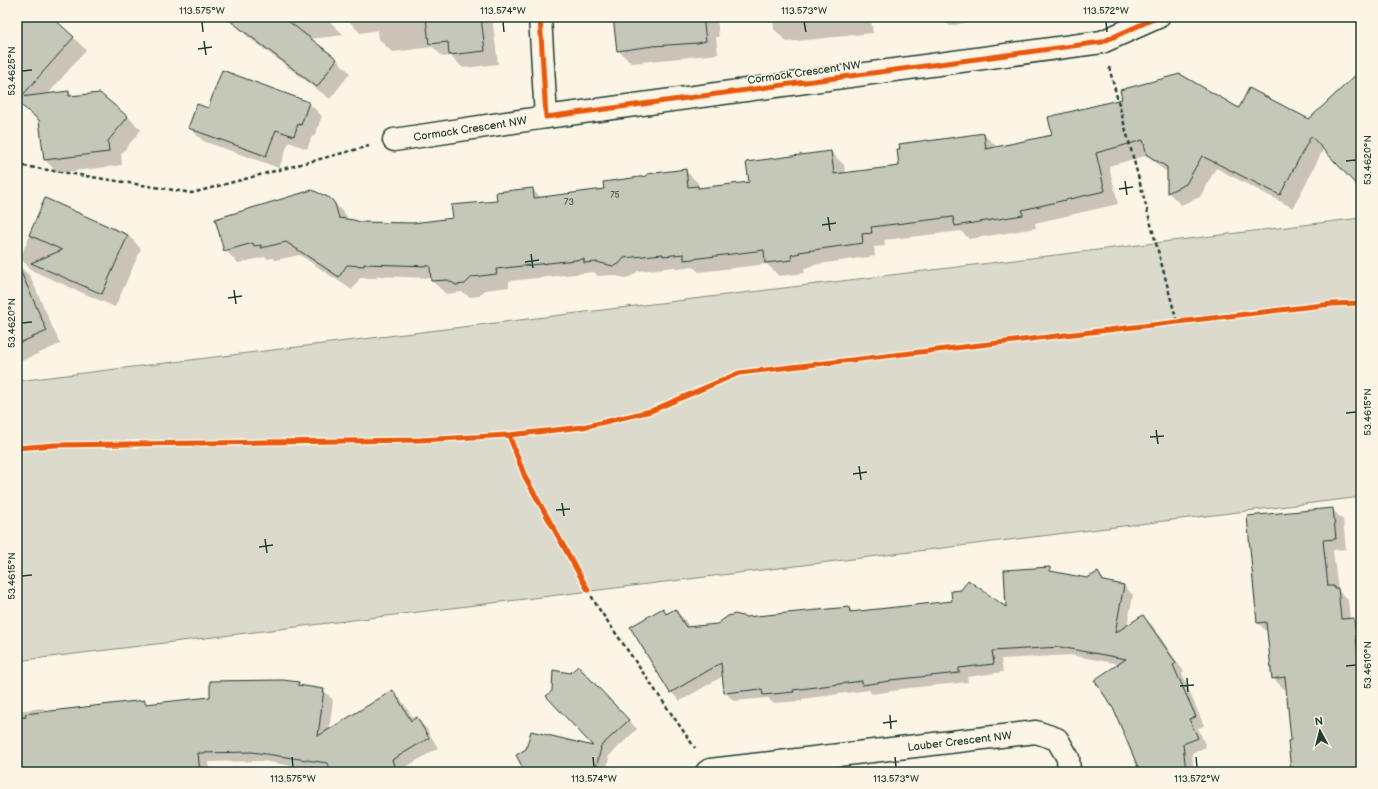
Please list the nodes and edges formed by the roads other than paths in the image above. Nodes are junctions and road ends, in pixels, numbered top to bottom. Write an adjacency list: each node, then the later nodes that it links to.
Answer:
1 (540, 17): 3 (street)
2 (1158, 17): 3 (street, Cormack Crescent NW)
3 (546, 117): 4 (street, Cormack Crescent NW)
4 (394, 140)
5 (709, 771): 6 (street, Lauber Crescent NW)
6 (1069, 772)

